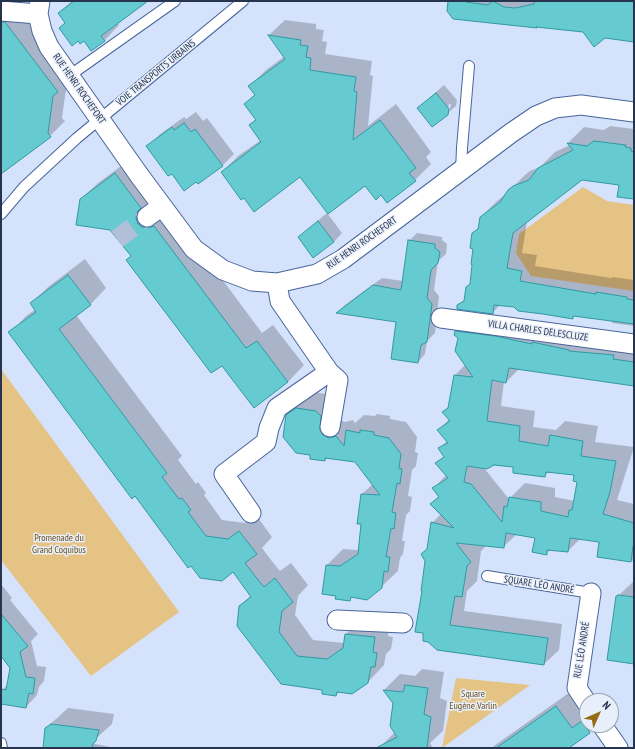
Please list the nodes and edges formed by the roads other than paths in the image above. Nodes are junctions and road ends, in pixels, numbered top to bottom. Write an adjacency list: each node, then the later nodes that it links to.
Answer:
1 (175, 1): 6 (lane)
2 (243, 1): 8 (lane, VOIE TRANSPORTS URBAINS)
3 (39, 7): 4 (street); 6 (street, RUE HENRI ROCHEFORT)
4 (1, 11)
5 (469, 66): 9 (lane)
6 (69, 76): 8 (street, RUE HENRI ROCHEFORT)
7 (634, 112): 9 (street, RUE HENRI ROCHEFORT)
8 (99, 119): 10 (lane, VOIE TRANSPORTS URBAINS); 11 (street, RUE HENRI ROCHEFORT)
9 (461, 171): 11 (street, RUE HENRI ROCHEFORT)
10 (1, 214)
11 (277, 283): 14 (street)
12 (441, 318): 13 (street, VILLA CHARLES DELESCLUZE)
13 (634, 344)
14 (328, 372): 15 (street); 16 (street)
15 (330, 427)
16 (251, 513)
17 (487, 576): 18 (lane, SQUARE LÉO ANDRÉ)
18 (591, 594): 21 (street, RUE LÉO ANDRÉ)
19 (337, 620): 20 (street)
20 (403, 623)
21 (580, 693)
22 (608, 733): 25 (street)
23 (1, 743): 24 (lane)
24 (2, 748)
25 (618, 748)

